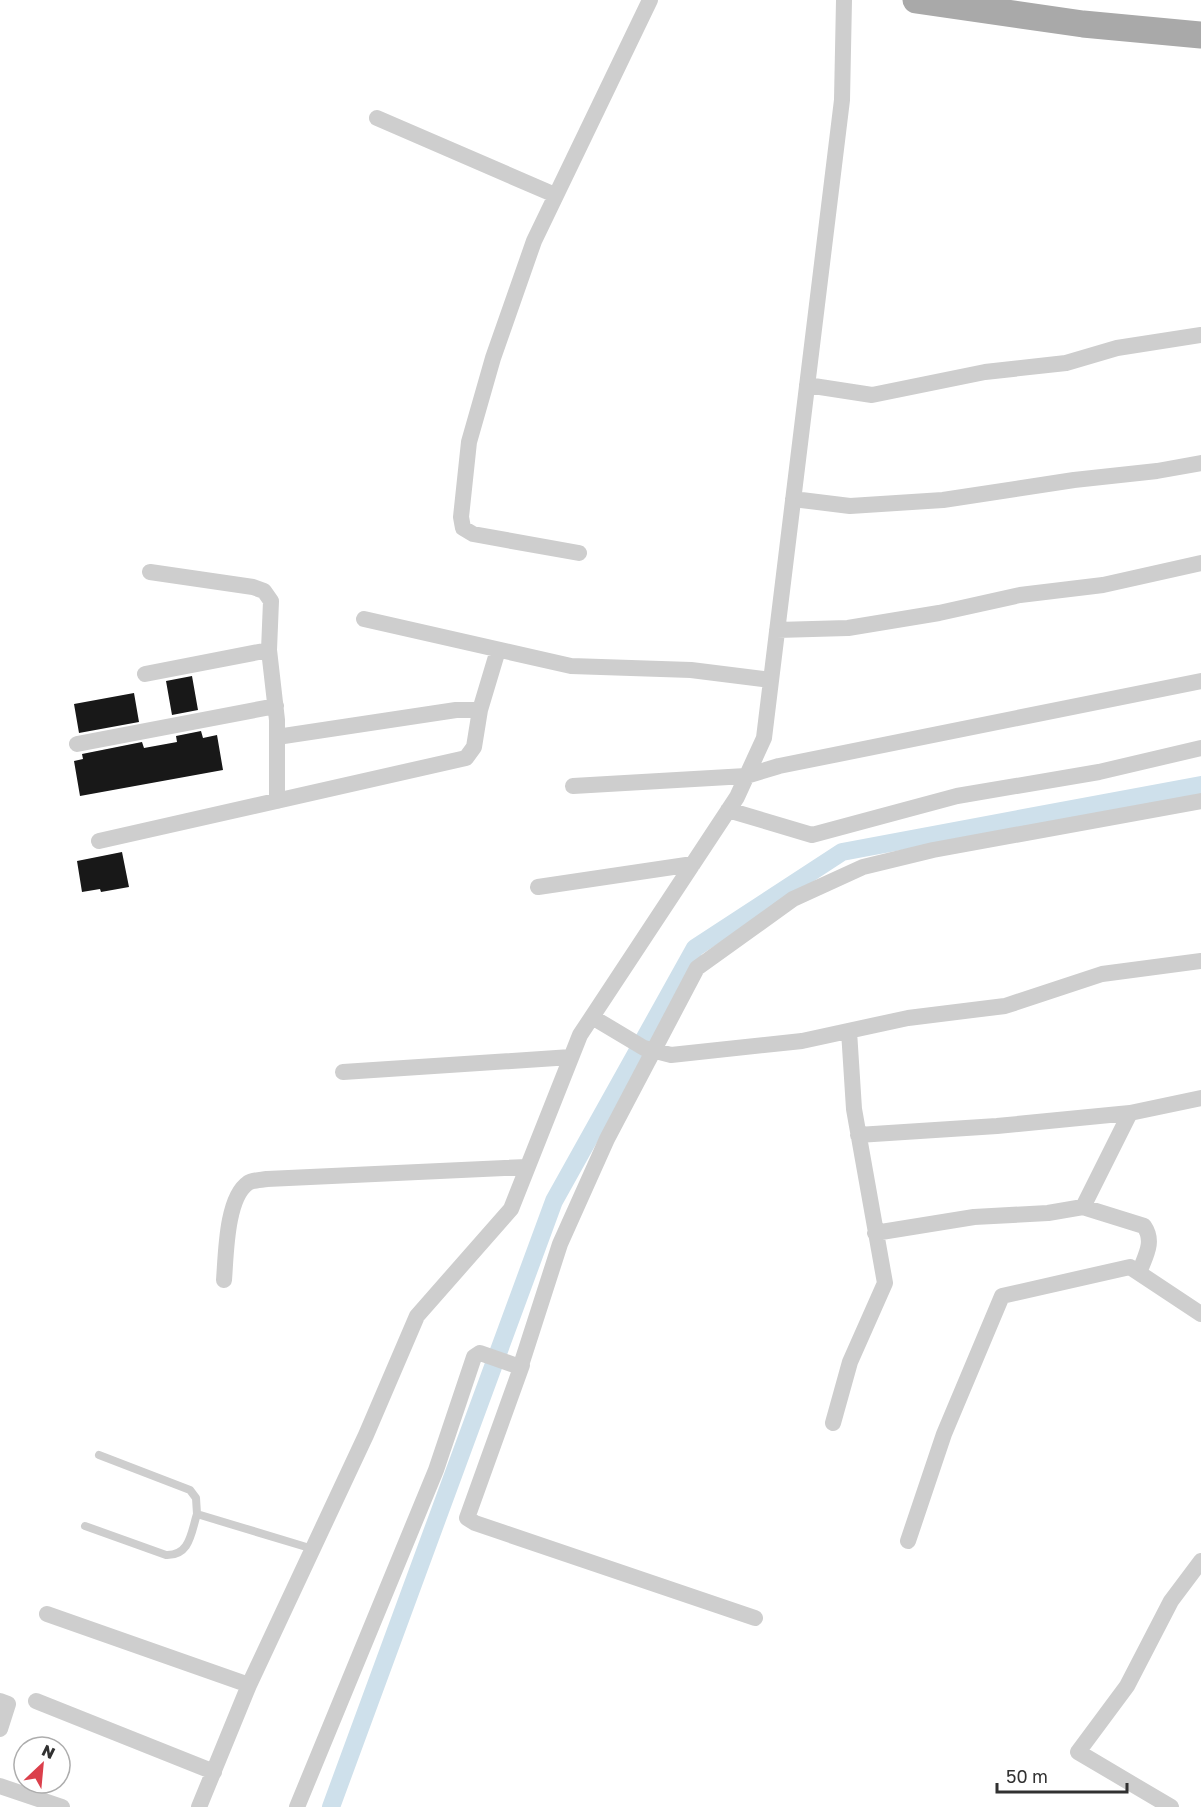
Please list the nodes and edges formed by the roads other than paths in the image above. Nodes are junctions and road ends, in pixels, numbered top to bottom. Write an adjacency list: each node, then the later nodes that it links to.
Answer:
1 (650, 0): 6 (street)
2 (843, 0): 8 (street)
3 (916, 0): 4 (main road)
4 (1201, 35)
5 (377, 118): 6 (street)
6 (555, 195): 11 (street)
7 (1201, 335): 8 (street)
8 (807, 385): 10 (street)
9 (1201, 463): 10 (street)
10 (793, 499): 15 (street)
11 (579, 553)
12 (1201, 563): 15 (street)
13 (150, 572): 16 (street)
14 (364, 619): 17 (street)
15 (777, 630): 19 (street)
16 (269, 650): 18 (street); 21 (street)
17 (498, 650): 19 (street); 22 (street)
18 (145, 674)
19 (771, 680): 26 (street)
20 (1201, 681): 26 (street)
21 (276, 706): 23 (street); 24 (street)
22 (480, 710): 23 (street); 28 (street)
23 (277, 737): 28 (street)
24 (77, 744)
25 (1201, 748): 30 (street)
26 (746, 776): 27 (street); 30 (street)
27 (573, 786)
28 (277, 801): 31 (street)
29 (1201, 801): 37 (street)
30 (728, 810): 32 (street)
31 (99, 841)
32 (693, 864): 33 (street); 35 (street)
33 (538, 887)
34 (1201, 961): 36 (street)
35 (592, 1017): 37 (street); 38 (street)
36 (849, 1031): 37 (street); 42 (street)
37 (643, 1047): 49 (street)
38 (571, 1057): 39 (street); 43 (street)
39 (343, 1072)
40 (1201, 1098): 41 (street)
41 (1130, 1113): 42 (street); 44 (street)
42 (858, 1135): 45 (street)
43 (527, 1167): 47 (street); 55 (street)
44 (1083, 1207): 45 (street); 46 (street)
45 (875, 1233): 50 (street)
46 (1139, 1273): 48 (street); 54 (street)
47 (224, 1280)
48 (1201, 1314)
49 (513, 1364): 58 (street); 67 (street)
50 (832, 1424)
51 (99, 1455): 52 (lane)
52 (197, 1514): 53 (lane); 55 (lane)
53 (85, 1526)
54 (908, 1541)
55 (313, 1549): 59 (street)
56 (1201, 1560): 68 (street)
57 (47, 1614): 59 (street)
58 (755, 1618)
59 (249, 1685): 63 (street)
60 (0, 1701): 62 (street)
61 (36, 1701): 63 (street)
62 (0, 1729)
63 (214, 1772): 66 (street)
64 (0, 1786): 65 (street)
65 (62, 1807)
66 (199, 1807)
67 (297, 1807)
68 (1171, 1807)

